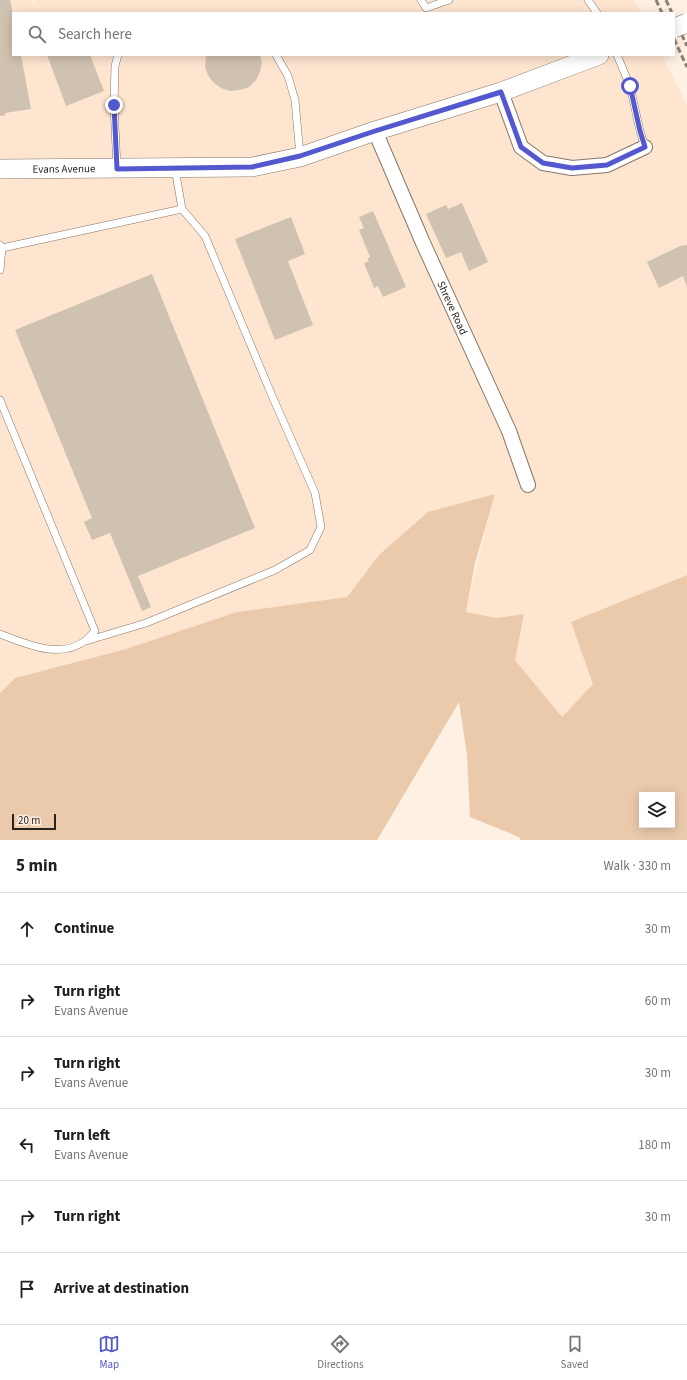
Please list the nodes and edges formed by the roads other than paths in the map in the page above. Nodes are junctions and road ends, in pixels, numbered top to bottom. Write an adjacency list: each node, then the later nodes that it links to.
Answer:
1 (421, 0): 2 (lane)
2 (449, 0)
3 (588, 0): 4 (lane)
4 (596, 12)
5 (687, 24): 6 (street, bridge)
6 (675, 28)
7 (118, 56): 17 (lane)
8 (277, 56): 14 (lane)
9 (617, 56): 13 (lane)
10 (591, 58): 11 (street, Evans Avenue)
11 (501, 92): 12 (street, Evans Avenue); 13 (street)
12 (375, 131): 14 (street, Evans Avenue); 22 (street, Shreve Road)
13 (645, 147)
14 (300, 156): 15 (street, Evans Avenue)
15 (175, 168): 17 (street, Evans Avenue); 18 (lane)
16 (0, 169): 17 (street, Evans Avenue)
17 (117, 169)
18 (182, 209): 19 (lane); 24 (lane)
19 (1, 247): 20 (lane)
20 (0, 270)
21 (0, 400): 24 (lane)
22 (528, 485)
23 (0, 634): 24 (lane)
24 (86, 640)

